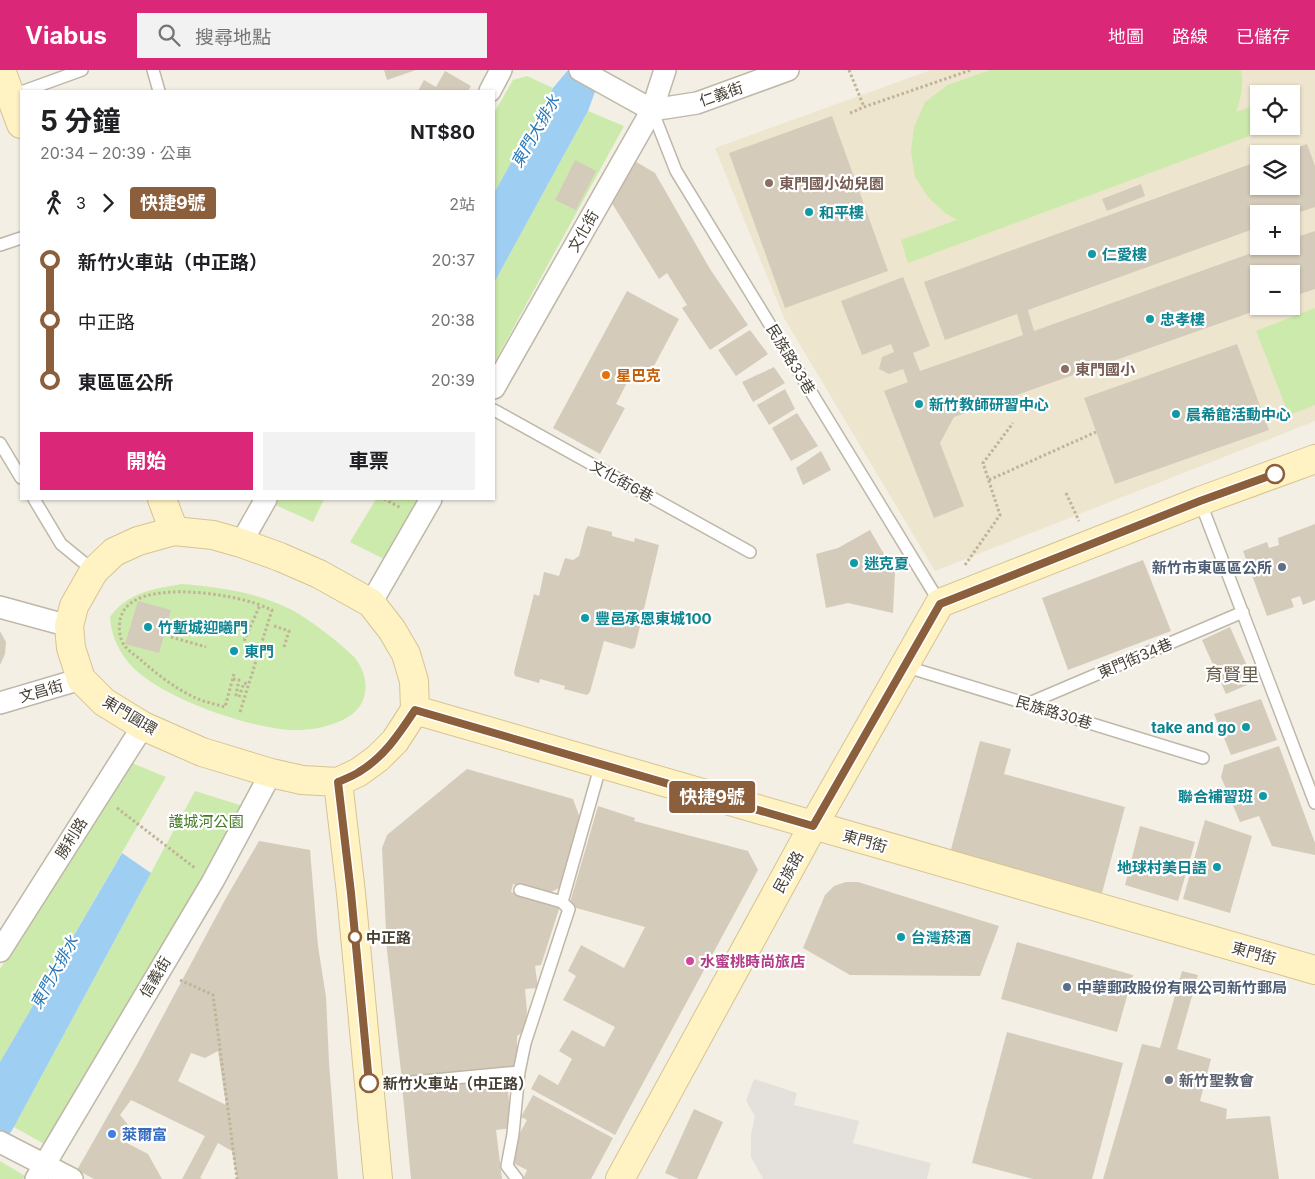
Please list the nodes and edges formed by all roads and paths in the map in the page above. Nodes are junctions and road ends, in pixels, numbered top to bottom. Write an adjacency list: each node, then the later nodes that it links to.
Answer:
1 (1, 70): 13 (street)
2 (82, 70): 10 (lane)
3 (153, 70): 11 (lane)
4 (501, 70): 12 (street)
5 (580, 70): 16 (street)
6 (665, 70): 16 (street, 文化街)
7 (788, 70): 16 (street, 仁義街)
8 (849, 70): 14 (path)
9 (971, 70): 14 (path)
10 (27, 90)
11 (159, 90)
12 (491, 90)
13 (19, 93): 15 (street)
14 (864, 107): 17 (path)
15 (20, 108)
16 (652, 110): 20 (street, 文化街); 41 (lane, 民族路33巷)
17 (850, 113)
18 (20, 238): 19 (lane)
19 (0, 245)
20 (495, 386)
21 (495, 411): 37 (lane, 文化街6巷)
22 (1013, 423): 27 (path)
23 (1096, 432): 27 (path)
24 (0, 443): 26 (lane)
25 (1315, 459): 33 (street)
26 (20, 476)
27 (989, 480): 38 (path)
28 (35, 500): 39 (lane)
29 (162, 500): 35 (street)
30 (265, 500): 36 (street)
31 (386, 500): 34 (path)
32 (430, 500): 40 (street)
33 (1200, 501): 41 (street); 44 (lane)
34 (389, 502)
35 (174, 531): 36 (street, 東門圓環); 39 (street, 東門圓環)
36 (241, 543): 40 (street, 東門圓環)
37 (750, 552)
38 (964, 567)
39 (94, 571): 45 (street, 東門圓環)
40 (371, 603): 58 (street, 東門圓環)
41 (940, 604): 51 (street, 民族路)
42 (260, 605): 48 (path); 54 (path); 55 (path)
43 (0, 608): 45 (street)
44 (1243, 612): 57 (lane, 東門街34巷); 65 (lane)
45 (69, 626): 53 (street, 東門圓環)
46 (274, 626): 50 (path)
47 (171, 637): 49 (path)
48 (244, 641)
49 (206, 647)
50 (284, 647)
51 (904, 666): 57 (lane, 民族路30巷); 67 (street, 民族路)
52 (234, 674): 54 (path)
53 (81, 678): 56 (street, 文昌街); 60 (street, 東門圓環)
54 (233, 679): 55 (path)
55 (249, 684): 59 (path)
56 (0, 702)
57 (1027, 704): 61 (lane, 民族路30巷)
58 (415, 710): 62 (street, 東門街); 64 (street, 東門圓環)
59 (240, 712)
60 (143, 726): 63 (street, 東門圓環); 71 (street, 勝利路)
61 (1203, 758)
62 (600, 764): 67 (street, 東門街); 70 (lane)
63 (271, 773): 64 (street, 東門圓環); 72 (street, 信義街)
64 (338, 782): 75 (street)
65 (1315, 803)
66 (127, 815): 68 (path)
67 (813, 826): 73 (street, 東門街); 82 (street, 民族路)
68 (197, 869)
69 (520, 890): 70 (lane)
70 (562, 902): 74 (lane)
71 (0, 951)
72 (160, 970): 77 (street, 信義街); 79 (path)
73 (1314, 975)
74 (519, 1072): 75 (lane); 81 (lane)
75 (370, 1086): 80 (street)
76 (0, 1142): 77 (street)
77 (40, 1172): 78 (street)
78 (72, 1179)
79 (237, 1179)
80 (378, 1179)
81 (516, 1179)
82 (620, 1179)

